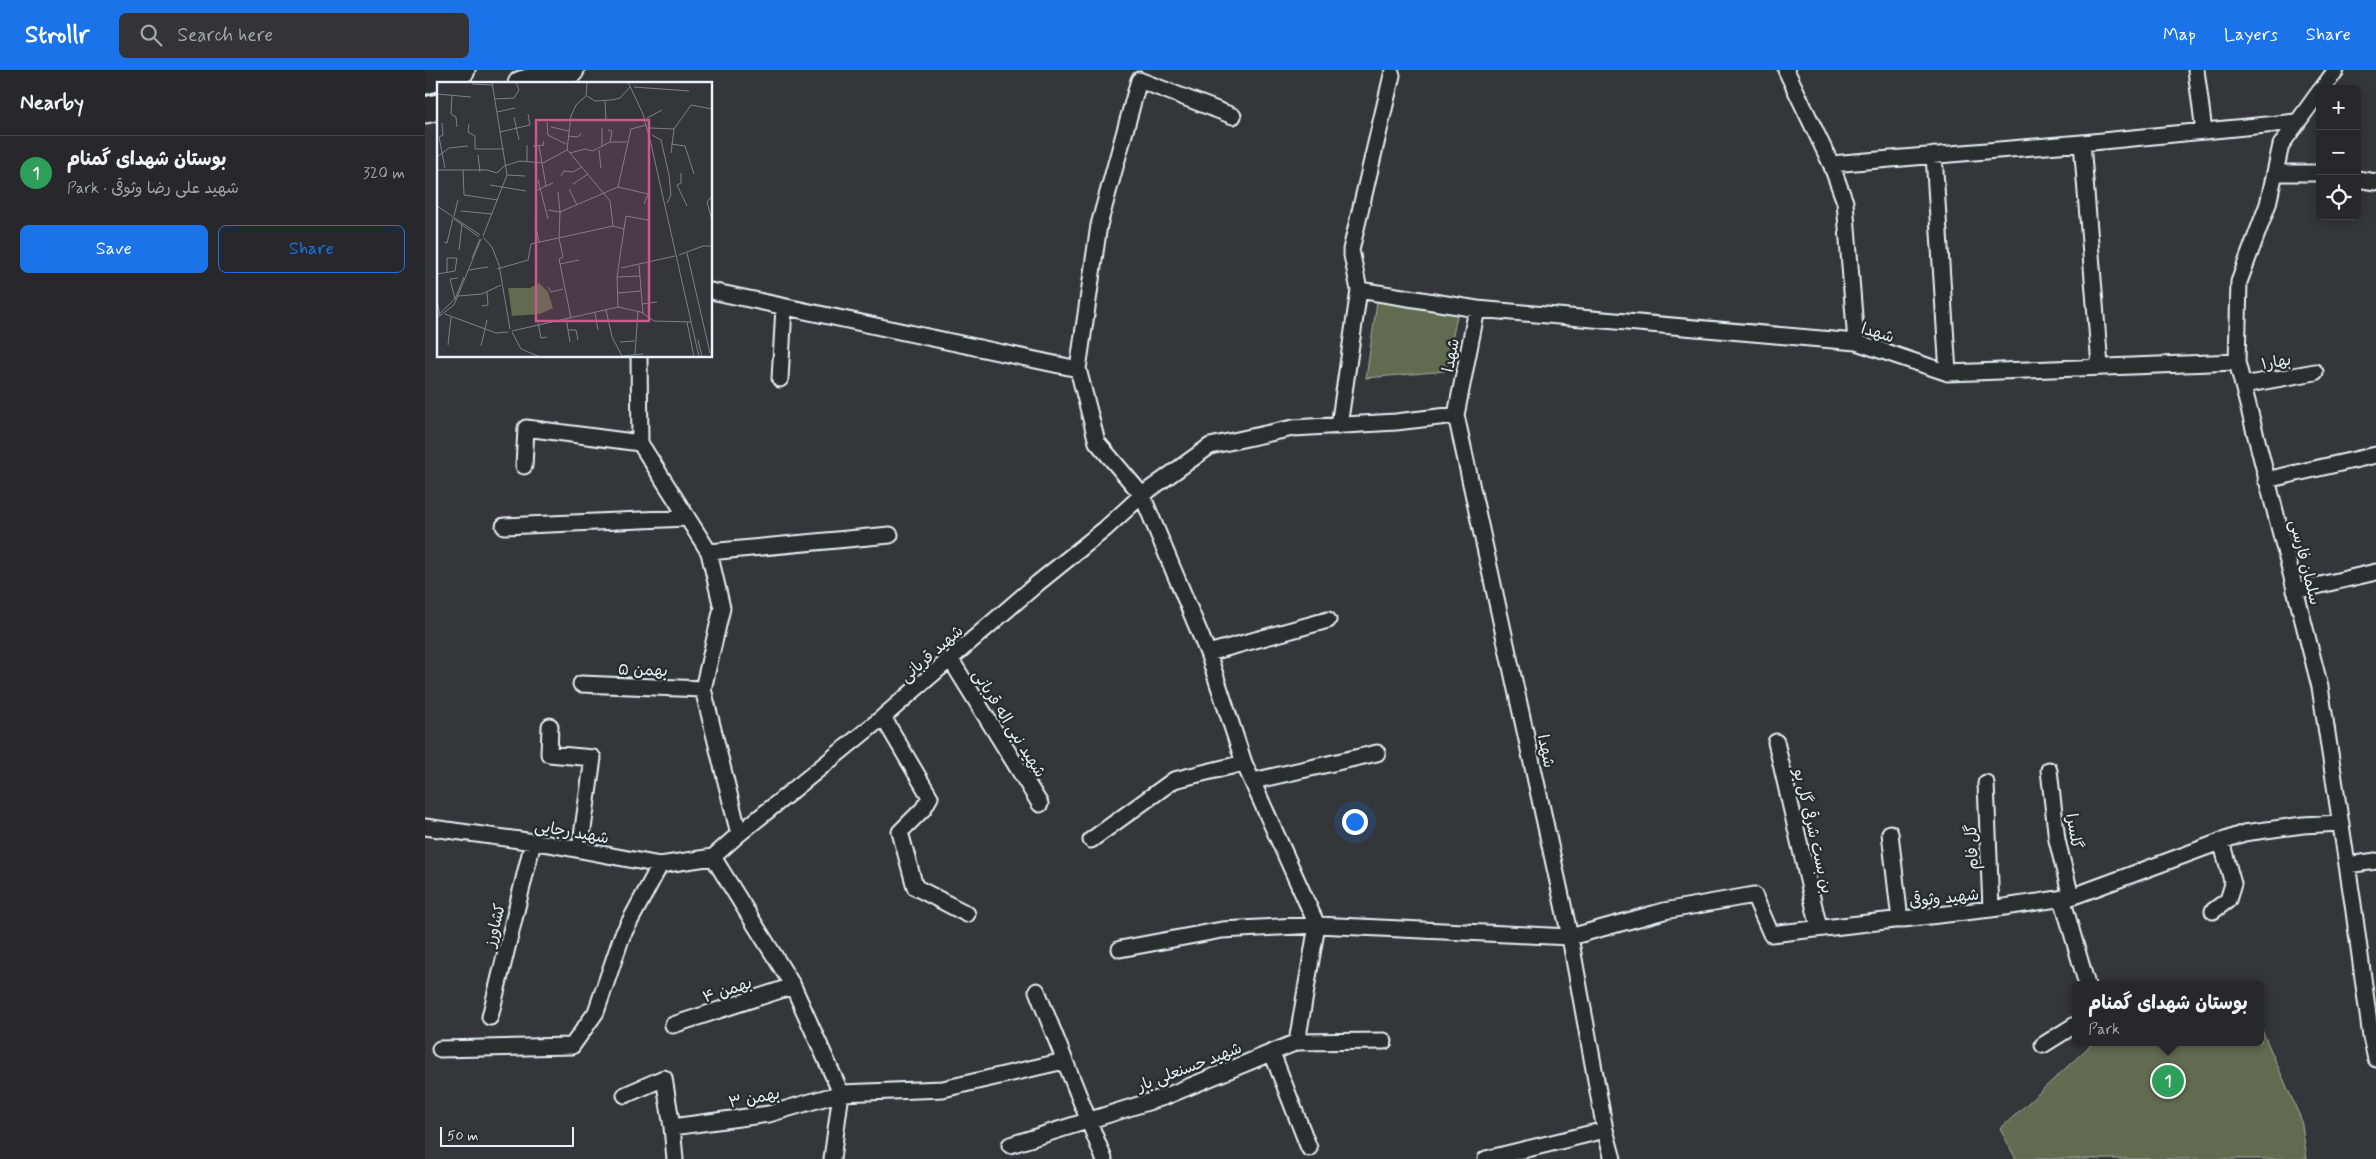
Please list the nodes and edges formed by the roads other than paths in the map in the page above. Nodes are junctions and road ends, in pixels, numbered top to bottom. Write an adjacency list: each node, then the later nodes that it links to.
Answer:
1 (462, 70): 7 (highway)
2 (571, 70): 8 (highway)
3 (1786, 70): 16 (street)
4 (2196, 70): 13 (street)
5 (2336, 70): 9 (street, سلمان فارسی)
6 (1392, 76): 21 (street)
7 (425, 81)
8 (528, 82)
9 (2325, 85)
10 (2316, 96): 12 (street, سلمان فارسی)
11 (1233, 116): 29 (street)
12 (2296, 122): 13 (street); 17 (street, سلمان فارسی)
13 (2204, 132): 14 (street)
14 (2082, 143): 15 (street); 28 (street)
15 (1934, 155): 16 (street); 31 (street)
16 (1831, 164): 25 (street)
17 (2275, 173): 18 (street); 27 (street, سلمان فارسی)
18 (2316, 173)
19 (2361, 180): 20 (street)
20 (2376, 182)
21 (1359, 290): 24 (street); 35 (street)
22 (713, 291): 23 (street)
23 (784, 307): 29 (street); 32 (street)
24 (1477, 309): 25 (street, شهدا); 34 (street, شهدا)
25 (1856, 342): 31 (street, شهدا)
26 (639, 358): 36 (street)
27 (2237, 362): 28 (street, شهدا); 33 (street, سلمان فارسی)
28 (2100, 366): 31 (street, شهدا)
29 (1078, 369): 40 (street)
30 (2315, 372): 33 (street, بهار۱)
31 (1948, 373)
32 (780, 379)
33 (2243, 385): 39 (street, سلمان فارسی)
34 (1456, 415): 35 (street, شهید قربانی); 80 (street, شهدا)
35 (1339, 426): 40 (street, شهید قربانی)
36 (641, 443): 38 (street); 41 (street)
37 (2376, 455): 39 (street)
38 (524, 466)
39 (2266, 480): 46 (street, سلمان فارسی)
40 (1142, 495): 48 (street); 49 (street, شهید قربانی)
41 (687, 518): 42 (street); 44 (street)
42 (504, 526)
43 (890, 536): 44 (street)
44 (709, 552): 51 (street)
45 (2376, 572): 46 (street)
46 (2295, 591): 61 (street, سلمان فارسی)
47 (1328, 620): 48 (street)
48 (1208, 653): 56 (street)
49 (951, 660): 52 (street, شهید قربانی); 60 (street, شهید نبی اله قربانی)
50 (581, 684): 51 (street, بهمن ۵)
51 (703, 690): 64 (street)
52 (883, 717): 64 (street, شهید قربانی); 76 (street)
53 (550, 726): 68 (street)
54 (1776, 742): 79 (street, بن بست شرقی گل بو)
55 (1377, 753): 58 (street)
56 (1244, 763): 58 (street); 65 (street)
57 (2049, 770): 73 (street, گلسرا)
58 (1253, 781): 78 (street)
59 (1986, 783): 74 (street, گل فام)
60 (1039, 804)
61 (2341, 823): 66 (street, شهید وثوقی); 72 (street, سلمان فارسی)
62 (425, 827): 67 (street, شهید رجایی)
63 (1890, 833): 77 (street)
64 (739, 834): 69 (street, شهید قربانی)
65 (1091, 840)
66 (2221, 841): 73 (street, شهید وثوقی); 75 (street)
67 (533, 842): 68 (street, شهید رجایی); 85 (street, کشاورز)
68 (580, 850): 71 (street, شهید رجایی)
69 (713, 857): 71 (street, شهید رجایی); 83 (street)
70 (2376, 861): 72 (street)
71 (660, 865): 91 (street)
72 (2347, 865): 93 (street, سلمان فارسی)
73 (2066, 897): 74 (street, شهید وثوقی); 82 (street, گلسرا)
74 (1991, 910): 77 (street, شهید وثوقی)
75 (2213, 911)
76 (967, 914)
77 (1899, 920): 79 (street, شهید وثوقی)
78 (1317, 925): 80 (street); 81 (street); 89 (street)
79 (1819, 928): 80 (street, شهید وثوقی)
80 (1570, 937): 99 (street, شهدا)
81 (1120, 949)
82 (2086, 981)
83 (793, 986): 86 (street, بهمن ۴); 95 (street)
84 (1037, 991): 94 (street)
85 (490, 1017)
86 (673, 1025)
87 (2072, 1027): 90 (street)
88 (1384, 1041): 89 (street, شهید حسنعلی بار)
89 (1297, 1042): 92 (street, شهید حسنعلی بار)
90 (2043, 1045)
91 (440, 1049)
92 (1272, 1052): 97 (street, شهید حسنعلی بار); 101 (street)
93 (2376, 1059)
94 (1064, 1061): 95 (street, بهمن ۳); 97 (street)
95 (841, 1093): 98 (street, بهمن ۳); 103 (street)
96 (625, 1095): 98 (street)
97 (1089, 1120): 100 (street, شهید حسنعلی بار); 104 (street)
98 (672, 1127): 102 (street)
99 (1605, 1130): 105 (street); 106 (street, شهدا)
100 (1010, 1146)
101 (1309, 1148)
102 (675, 1159)
103 (832, 1159)
104 (1104, 1159)
105 (1486, 1159)
106 (1613, 1159)

